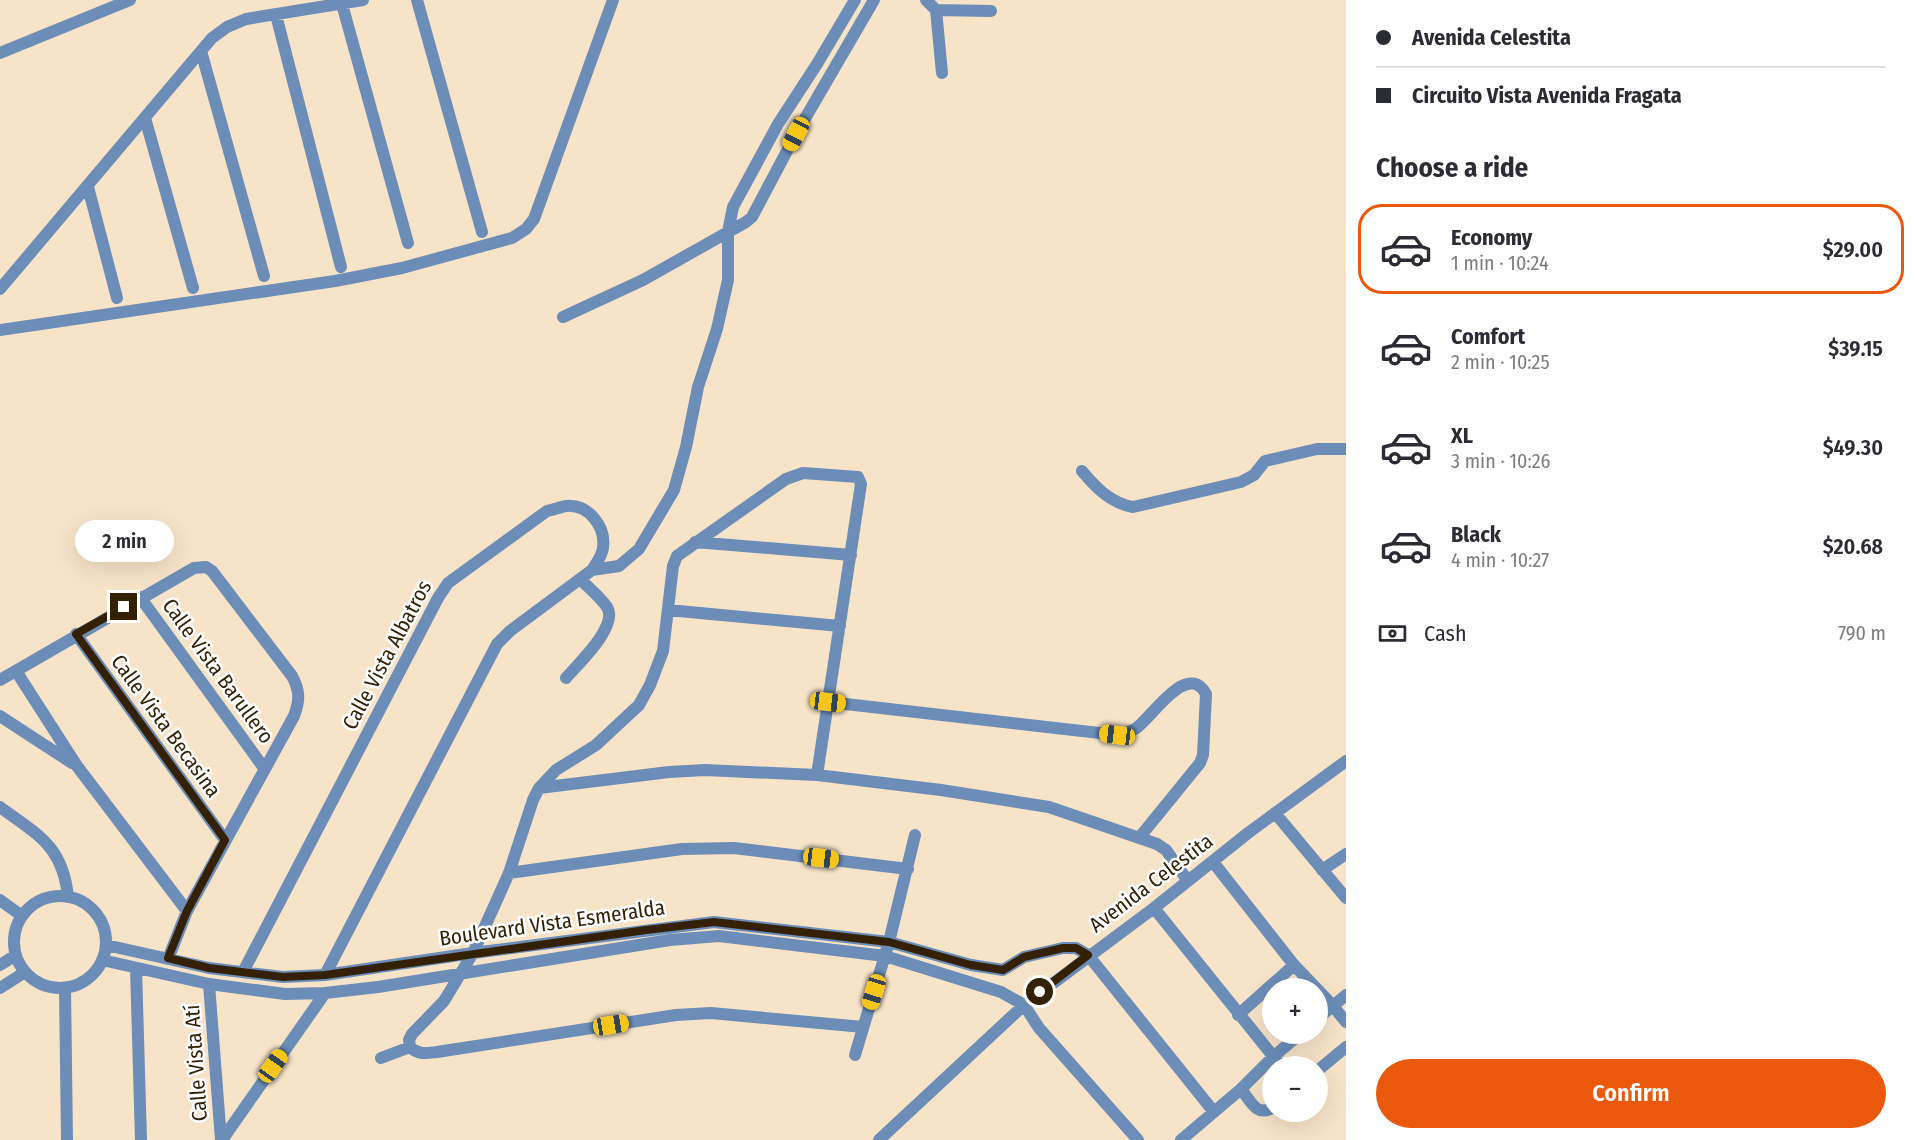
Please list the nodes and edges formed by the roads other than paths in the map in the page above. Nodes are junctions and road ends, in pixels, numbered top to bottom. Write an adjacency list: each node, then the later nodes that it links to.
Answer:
1 (130, 0): 13 (street)
2 (363, 0): 8 (street)
3 (417, 0): 17 (street)
4 (613, 0): 26 (street)
5 (855, 0): 18 (street)
6 (874, 0): 18 (street)
7 (926, 0): 9 (street)
8 (342, 4): 11 (street); 19 (street)
9 (936, 10): 10 (street); 14 (street)
10 (991, 11)
11 (276, 15): 12 (street); 20 (street)
12 (201, 51): 15 (street); 21 (street)
13 (0, 53)
14 (942, 73)
15 (145, 118): 16 (street); 22 (street)
16 (87, 187): 23 (street); 24 (street)
17 (482, 232)
18 (728, 232): 25 (street); 31 (street)
19 (408, 243)
20 (341, 267)
21 (264, 276)
22 (193, 288)
23 (0, 289)
24 (117, 298)
25 (563, 317)
26 (0, 330)
27 (1346, 449): 28 (street)
28 (1082, 471)
29 (695, 542): 30 (street); 30 (street); 34 (street)
30 (851, 555): 35 (street)
31 (592, 570): 32 (street); 77 (street, Calle Vista Albatros)
32 (580, 579): 38 (street); 79 (street)
33 (140, 597): 36 (street); 44 (street, Calle Vista Barullero); 44 (street)
34 (668, 610): 35 (street); 46 (street)
35 (840, 626): 40 (street)
36 (76, 634): 37 (street); 51 (street, Calle Vista Becasina)
37 (16, 670): 39 (street); 43 (street)
38 (566, 678)
39 (0, 680)
40 (828, 702): 45 (street); 50 (street)
41 (0, 716): 43 (street)
42 (1345, 763): 48 (street, Avenida Celestita)
43 (77, 766): 62 (street)
44 (264, 768): 51 (street)
45 (818, 776): 46 (street); 50 (street)
46 (540, 788): 56 (street)
47 (0, 807): 58 (street)
48 (1275, 813): 53 (street, Avenida Celestita); 55 (street)
49 (915, 835): 54 (street)
50 (1139, 838): 57 (street)
51 (225, 840): 62 (street)
52 (1346, 854): 55 (street)
53 (1213, 862): 57 (street, Avenida Celestita); 72 (street)
54 (908, 869): 56 (street); 64 (street)
55 (1322, 870): 59 (street)
56 (509, 873): 66 (street)
57 (1188, 881): 61 (street, Avenida Celestita)
58 (68, 897): 63 (street); 65 (street)
59 (1346, 898)
60 (0, 900): 63 (street)
61 (1154, 908): 67 (street, Avenida Celestita); 88 (street)
62 (187, 911): 70 (street)
63 (22, 916): 68 (street)
64 (889, 942): 66 (street, Boulevard Vista Esmeralda); 69 (street); 75 (street, Boulevard Vista Esmeralda)
65 (106, 945): 70 (street, Boulevard Vista Esmeralda); 71 (street)
66 (473, 953): 78 (street); 79 (street, Boulevard Vista Esmeralda)
67 (1088, 955): 75 (street); 86 (street, Avenida Celestita); 102 (street)
68 (16, 956): 73 (street); 76 (street)
69 (885, 956): 78 (street, Boulevard Vista Esmeralda); 83 (street, Boulevard Vista Esmeralda); 90 (street)
70 (168, 958): 77 (street, Boulevard Vista Esmeralda)
71 (102, 960): 74 (street, Boulevard Vista Esmeralda); 82 (street)
72 (1294, 964): 85 (street); 88 (street)
73 (0, 965)
74 (136, 968): 80 (street, Boulevard Vista Esmeralda); 104 (street)
75 (1003, 970): 83 (street)
76 (25, 972): 81 (street); 82 (street)
77 (243, 972): 79 (street, Boulevard Vista Esmeralda)
78 (462, 973): 84 (street, Boulevard Vista Esmeralda); 92 (street)
79 (325, 975)
80 (209, 984): 84 (street, Boulevard Vista Esmeralda); 105 (street, Calle Vista Atí)
81 (0, 987)
82 (65, 989): 103 (street)
83 (1001, 992): 86 (street, Boulevard Vista Esmeralda)
84 (325, 993): 105 (street)
85 (1342, 999): 87 (street); 89 (street)
86 (1024, 1005): 106 (street, Avenida Celestita); 107 (street)
87 (1328, 1010)
88 (1238, 1015): 95 (street)
89 (1346, 1022)
90 (863, 1027): 92 (street); 94 (street)
91 (1292, 1044): 96 (street)
92 (410, 1047): 97 (street)
93 (1346, 1047): 98 (street)
94 (855, 1055)
95 (1272, 1056)
96 (1282, 1056)
97 (381, 1058)
98 (1328, 1062)
99 (1262, 1073): 100 (street)
100 (1241, 1089): 101 (street); 102 (street)
101 (1262, 1110)
102 (1214, 1112): 108 (street)
103 (67, 1140)
104 (141, 1140)
105 (221, 1140)
106 (879, 1140)
107 (1138, 1140)
108 (1181, 1140)

